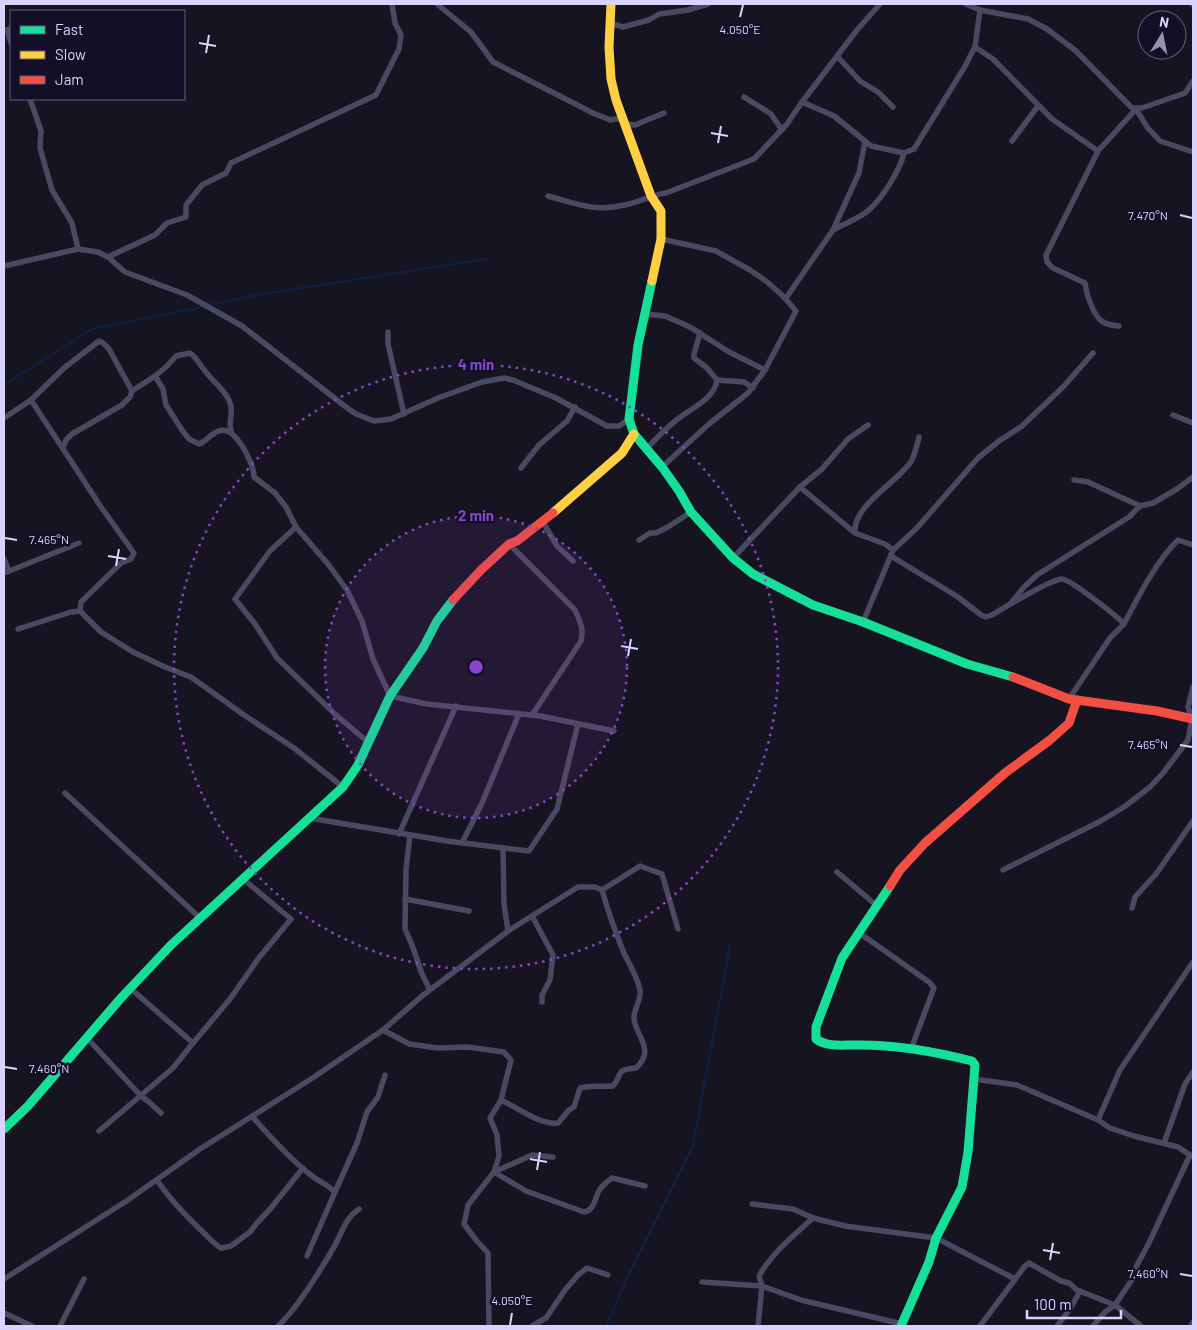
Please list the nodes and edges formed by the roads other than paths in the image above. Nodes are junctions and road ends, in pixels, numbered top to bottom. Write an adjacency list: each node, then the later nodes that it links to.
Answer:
1 (392, 4): 33 (street)
2 (437, 4): 21 (street)
3 (611, 4): 8 (street)
4 (708, 4): 8 (street)
5 (880, 4): 12 (street)
6 (966, 4): 7 (street)
7 (980, 10): 11 (street); 19 (street)
8 (610, 23): 21 (street)
9 (10, 28): 10 (street)
10 (10, 40)
11 (975, 46): 17 (street); 27 (street)
12 (837, 56): 16 (street); 18 (street)
13 (1193, 81): 19 (street)
14 (744, 97): 22 (street)
15 (30, 100): 32 (street)
16 (802, 102): 22 (street); 23 (street)
17 (1038, 106): 24 (street); 25 (street)
18 (893, 107)
19 (1136, 109): 25 (street); 26 (street)
20 (664, 113): 21 (street)
21 (625, 121): 29 (street)
22 (782, 130): 29 (street)
23 (865, 141): 27 (street); 30 (street)
24 (1012, 141)
25 (1098, 151): 37 (street)
26 (1193, 152)
27 (904, 153): 30 (street)
28 (548, 196): 29 (street)
29 (651, 196): 31 (street)
30 (833, 230): 35 (street)
31 (661, 240): 35 (street); 36 (street)
32 (78, 249): 33 (street); 34 (street)
33 (108, 257): 48 (street)
34 (4, 266)
35 (786, 298): 41 (street)
36 (645, 314): 39 (street); 51 (street)
37 (1119, 326)
38 (388, 332): 48 (street)
39 (700, 334): 41 (street); 43 (street)
40 (1093, 353): 73 (street)
41 (766, 370): 44 (street)
42 (155, 376): 45 (street); 55 (street); 55 (street)
43 (717, 380): 44 (street); 58 (street)
44 (753, 388): 59 (street)
45 (132, 391): 46 (street); 57 (street)
46 (30, 400): 50 (street); 57 (street)
47 (575, 407): 48 (street); 51 (street); 60 (street)
48 (404, 414)
49 (1173, 415): 52 (street)
50 (4, 418)
51 (628, 419): 54 (street)
52 (1193, 423)
53 (868, 425): 63 (street)
54 (634, 434): 58 (street); 66 (street)
55 (233, 437): 67 (street)
56 (918, 437): 68 (street)
57 (63, 448): 79 (street)
58 (647, 448): 59 (street)
59 (662, 467): 65 (street)
60 (521, 468)
61 (1193, 476): 64 (street)
62 (1074, 480): 64 (street)
63 (800, 487): 68 (street); 74 (street)
64 (1140, 506): 78 (street)
65 (691, 512): 69 (street); 74 (street)
66 (543, 522): 71 (street); 76 (street)
67 (296, 527): 84 (street); 92 (street)
68 (855, 533): 73 (street)
69 (639, 540)
70 (79, 543): 77 (street)
71 (509, 544): 84 (street); 88 (street)
72 (1193, 545): 81 (street)
73 (892, 553): 78 (street); 80 (street)
74 (733, 558): 80 (street)
75 (4, 559): 77 (street)
76 (573, 561)
77 (6, 572)
78 (1009, 606): 81 (street)
79 (80, 611): 82 (street); 93 (street)
80 (863, 622): 85 (street)
81 (1124, 624): 85 (street)
82 (18, 630)
83 (1193, 687): 89 (street)
84 (390, 696): 86 (street); 92 (street)
85 (1073, 700): 89 (street); 106 (street)
86 (456, 706): 87 (street); 97 (street)
87 (519, 714): 88 (street); 99 (street)
88 (532, 715): 90 (street)
89 (1193, 719): 101 (street)
90 (578, 724): 91 (street); 100 (street)
91 (614, 731)
92 (368, 742): 93 (street)
93 (343, 786): 95 (street)
94 (65, 793): 110 (street)
95 (309, 818): 97 (street); 103 (street)
96 (1193, 820): 107 (street)
97 (399, 834): 98 (street)
98 (410, 834): 99 (street); 105 (street)
99 (462, 843): 100 (street)
100 (503, 848): 112 (street)
101 (1003, 870)
102 (837, 872): 106 (street)
103 (242, 878): 110 (street); 120 (street)
104 (602, 890): 109 (street); 111 (street); 126 (street)
105 (405, 899): 108 (street); 116 (street)
106 (876, 905): 113 (street)
107 (1132, 908)
108 (469, 911)
109 (532, 916): 112 (street); 117 (street)
110 (199, 917): 115 (street)
111 (678, 929)
112 (508, 931): 116 (street)
113 (858, 932): 121 (street); 121 (street)
114 (1193, 962): 129 (street)
115 (130, 988): 119 (street); 120 (street)
116 (430, 990): 118 (street)
117 (542, 1002)
118 (384, 1030): 126 (street); 128 (street)
119 (87, 1038): 125 (street); 130 (street)
120 (193, 1043): 125 (street)
121 (911, 1049): 124 (street)
122 (1193, 1072): 132 (street)
123 (385, 1075): 139 (street)
124 (974, 1079): 129 (street); 143 (street)
125 (141, 1096): 127 (street); 131 (street)
126 (501, 1100): 136 (street)
127 (161, 1113)
128 (252, 1116): 135 (street); 137 (street)
129 (1098, 1120): 132 (street)
130 (4, 1129)
131 (99, 1131)
132 (1164, 1143): 133 (street)
133 (1191, 1156): 152 (street)
134 (553, 1157): 136 (street)
135 (303, 1168): 137 (street); 139 (street)
136 (494, 1172): 138 (street); 159 (street)
137 (157, 1180): 146 (street)
138 (645, 1186)
139 (334, 1192): 144 (street)
140 (752, 1204): 142 (street)
141 (359, 1209): 158 (street)
142 (812, 1218): 143 (street); 150 (street)
143 (936, 1238): 148 (street); 155 (street)
144 (306, 1256)
145 (608, 1275): 160 (street)
146 (4, 1279)
147 (84, 1279): 157 (street)
148 (1015, 1279): 151 (street); 162 (street)
149 (702, 1282): 150 (street)
150 (762, 1286): 155 (street); 161 (street)
151 (1080, 1291): 152 (street); 163 (street)
152 (1115, 1305): 164 (street); 165 (street)
153 (4, 1313): 156 (street)
154 (1193, 1322): 166 (street)
155 (902, 1325)
156 (32, 1326)
157 (60, 1326)
158 (278, 1326)
159 (489, 1326)
160 (532, 1326)
161 (758, 1326)
162 (980, 1326)
163 (1057, 1326)
164 (1093, 1326)
165 (1141, 1326)
166 (1190, 1326)

